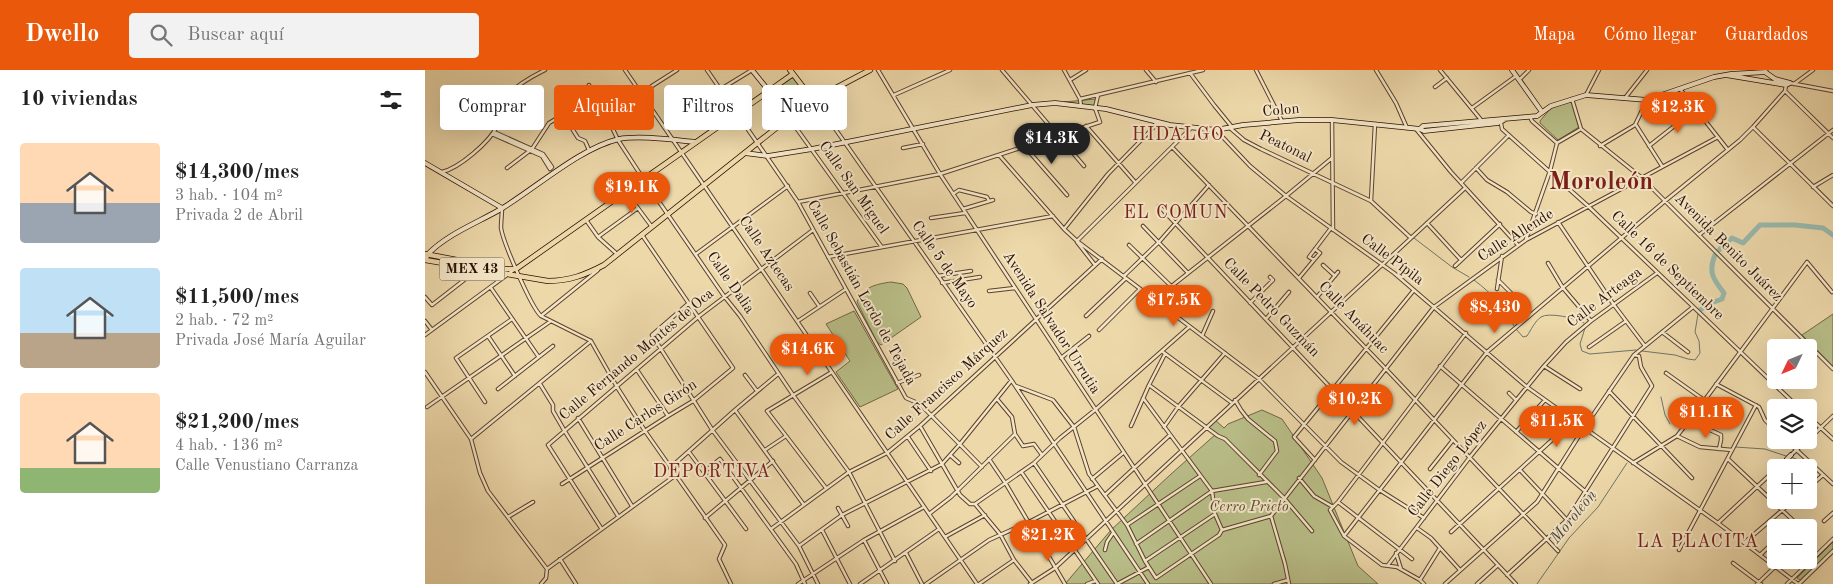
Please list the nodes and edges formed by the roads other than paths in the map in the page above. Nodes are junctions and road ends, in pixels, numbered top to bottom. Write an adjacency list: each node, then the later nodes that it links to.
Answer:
1 (545, 70): 22 (street)
2 (625, 70): 35 (street, Calle Aztecas)
3 (677, 70): 36 (street)
4 (707, 70): 37 (street, Calle Sebastián Lerdo de Tejada)
5 (752, 70): 38 (street); 39 (street)
6 (869, 70): 42 (main road, MEX 43)
7 (878, 70): 49 (street, Avenida Salvador Urrutia)
8 (949, 70): 49 (street)
9 (1002, 70): 54 (street)
10 (1064, 70): 31 (street)
11 (1086, 70): 31 (street)
12 (1146, 70): 32 (street)
13 (1201, 70): 23 (street)
14 (1256, 70): 65 (street)
15 (1376, 70): 75 (street)
16 (1440, 70): 29 (street)
17 (1512, 70): 30 (street)
18 (1529, 70): 30 (street)
19 (1599, 70): 48 (street)
20 (1647, 70): 52 (street)
21 (1813, 70): 34 (street)
22 (539, 71): 87 (street)
23 (1194, 71): 26 (street)
24 (1765, 71): 27 (street); 28 (street)
25 (792, 72): 40 (main road, MEX 43); 41 (main road)
26 (1190, 73): 32 (street); 74 (street, Peatonal)
27 (1726, 75): 33 (street); 44 (street)
28 (1770, 76): 33 (street); 34 (street)
29 (1447, 78): 43 (street); 57 (street)
30 (1518, 78): 57 (street); 59 (street)
31 (1070, 80): 50 (street)
32 (1156, 82): 47 (street)
33 (1769, 82): 34 (street)
34 (1789, 83): 45 (street); 46 (street)
35 (635, 85)
36 (654, 85)
37 (718, 85)
38 (728, 85)
39 (764, 85)
40 (776, 85)
41 (802, 85)
42 (842, 85)
43 (1435, 87)
44 (1680, 89): 53 (street); 58 (street)
45 (1785, 91): 71 (street); 88 (street)
46 (1833, 91)
47 (1098, 95): 50 (street); 56 (street)
48 (1586, 95): 51 (street); 52 (street)
49 (894, 96): 72 (street, Avenida Salvador Urrutia)
50 (1080, 99): 55 (street)
51 (1571, 99): 59 (street); 77 (street)
52 (1624, 99): 53 (street)
53 (1647, 100): 69 (street)
54 (1032, 105): 55 (street, Colon); 72 (street, Colon); 89 (street)
55 (1081, 106): 56 (street, Colon)
56 (1095, 108): 64 (street, Colon); 70 (street)
57 (1472, 108): 67 (street)
58 (1696, 109): 91 (street); 102 (street)
59 (1542, 112): 61 (street)
60 (654, 113): 94 (street, Calle Aztecas)
61 (1530, 118): 66 (street); 98 (street)
62 (554, 120): 106 (street)
63 (1332, 120): 65 (street, Colon); 68 (street, Colon); 113 (street)
64 (1156, 121): 73 (street, Colon); 114 (street)
65 (1282, 121): 74 (street, Colon)
66 (1502, 121): 67 (street, Colon); 90 (street, Calle 16 de Septiembre)
67 (1482, 123): 76 (street, Colon)
68 (1375, 124): 75 (street, Colon); 142 (street)
69 (1635, 125): 101 (street); 102 (street)
70 (1086, 126): 89 (street); 114 (street)
71 (1753, 127): 107 (street); 116 (street)
72 (914, 128): 97 (street, Colon); 99 (street, Avenida Salvador Urrutia)
73 (1191, 128): 85 (street, Colon); 103 (street)
74 (1232, 128): 85 (street, Colon); 123 (street, Peatonal)
75 (1407, 128): 76 (street, Colon)
76 (1418, 129): 130 (street)
77 (1581, 129): 98 (street); 101 (street, Avenida Benito Juárez)
78 (573, 130): 108 (street)
79 (612, 130): 93 (street, Calle Dalia)
80 (713, 130): 95 (main road, MEX 43)
81 (749, 130): 96 (street, Calle Sebastián Lerdo de Tejada)
82 (774, 130): 96 (main road, MEX 43)
83 (798, 130): 105 (street, Calle San Miguel)
84 (835, 130): 97 (street, Calle 5 de Mayo)
85 (1216, 130): 141 (street, Calle Pípila)
86 (1833, 130): 88 (street)
87 (493, 133): 106 (street); 122 (street)
88 (1829, 134): 92 (street); 116 (street)
89 (1058, 135): 100 (street); 117 (street)
90 (1509, 135): 120 (street); 121 (street, Calle 16 de Septiembre)
91 (1718, 137): 107 (street); 118 (street, Calle Allende)
92 (1833, 138)
93 (618, 140): 94 (street); 108 (street); 127 (street, Calle Dalia)
94 (673, 140): 95 (street); 109 (street, Calle Aztecas)
95 (696, 142): 109 (main road, MEX 43)
96 (758, 142): 110 (main road, MEX 43); 112 (street, Calle Sebastián Lerdo de Tejada)
97 (844, 142): 105 (street, Colon); 134 (street, Calle 5 de Mayo)
98 (1557, 143): 121 (street)
99 (923, 144): 104 (street); 124 (street, Avenida Salvador Urrutia)
100 (1025, 146): 111 (street); 140 (street)
101 (1600, 146): 126 (street, Avenida Benito Juárez)
102 (1649, 146): 118 (street)
103 (1172, 147): 128 (street); 132 (street, Calle Anáhuac)
104 (903, 148)
105 (812, 149): 112 (street, Colon); 138 (street, Calle San Miguel)
106 (531, 150): 106 (street); 119 (street)
107 (1728, 150): 143 (street)
108 (590, 152): 148 (street)
109 (682, 153): 127 (main road, MEX 43); 131 (street, Calle Aztecas)
110 (745, 153): 112 (street, Colon); 131 (main road, MEX 43)
111 (999, 155): 124 (street); 154 (street)
112 (767, 156): 133 (street, Calle Sebastián Lerdo de Tejada)
113 (1332, 158): 123 (street); 129 (street)
114 (1119, 163): 128 (street); 165 (street)
115 (426, 164): 122 (street)
116 (1790, 164): 135 (street); 170 (street)
117 (1084, 166)
118 (1662, 166): 126 (street, Calle Allende)
119 (507, 168)
120 (1476, 168): 130 (street); 153 (street)
121 (1550, 171): 146 (street, Calle 16 de Septiembre); 153 (street)
122 (440, 172): 148 (street)
123 (1313, 173): 129 (street, Peatonal); 141 (street)
124 (940, 174): 134 (street); 139 (street, Avenida Salvador Urrutia)
125 (1833, 175): 135 (street)
126 (1642, 178): 143 (street, Avenida Benito Juárez); 146 (street, Calle Allende)
127 (644, 180): 137 (main road, MEX 43); 152 (street, Calle Dalia)
128 (1135, 182): 176 (street)
129 (1332, 183): 142 (street, Peatonal); 166 (street)
130 (1461, 183): 136 (street)
131 (705, 185): 152 (main road, MEX 43); 164 (street, Calle Aztecas)
132 (1209, 185): 158 (street); 162 (street, Calle Anáhuac)
133 (788, 186): 144 (street, Calle Sebastián Lerdo de Tejada); 164 (street)
134 (875, 187): 138 (street); 175 (street, Calle 5 de Mayo)
135 (1813, 187): 147 (street)
136 (1465, 188): 159 (street); 160 (street)
137 (626, 192): 149 (street); 156 (main road, MEX 43)
138 (844, 193): 144 (street); 180 (street, Calle San Miguel)
139 (953, 194): 150 (street, Avenida Salvador Urrutia); 150 (street)
140 (1067, 195)
141 (1286, 196): 162 (street); 166 (street, Calle Pípila)
142 (1371, 201): 172 (street, Peatonal)
143 (1665, 201): 170 (street, Avenida Benito Juárez); 173 (street)
144 (798, 202): 167 (street, Calle Sebastián Lerdo de Tejada)
145 (1159, 206): 158 (street, Calle Pedro Guzmán)
146 (1588, 206): 157 (street, Calle Allende); 173 (street, Calle 16 de Septiembre)
147 (1833, 206)
148 (502, 208): 185 (street); 201 (street)
149 (638, 208): 163 (street); 171 (street)
150 (963, 209): 151 (street, Avenida Salvador Urrutia)
151 (965, 213): 155 (street); 168 (street, Avenida Salvador Urrutia)
152 (668, 214): 163 (main road, MEX 43); 183 (street, Calle Dalia)
153 (1536, 214): 174 (street)
154 (1053, 216): 165 (street); 168 (street)
155 (931, 218)
156 (586, 220): 171 (street); 201 (main road, MEX 43)
157 (1558, 222): 174 (street, Calle Allende); 199 (street)
158 (1175, 223): 177 (street); 187 (street, Calle Pedro Guzmán)
159 (1427, 223): 172 (street); 191 (street)
160 (1500, 224): 179 (street); 191 (street)
161 (1143, 226): 177 (street)
162 (1248, 226): 187 (street); 214 (street, Calle Anáhuac)
163 (652, 227): 169 (main road, MEX 43)
164 (734, 227): 183 (street); 200 (street, Calle Aztecas)
165 (1064, 229): 176 (street)
166 (1332, 229): 181 (street); 193 (street, Calle Pípila)
167 (813, 230): 186 (street, Calle Sebastián Lerdo de Tejada); 200 (street, Calle Fernando Montes de Oca)
168 (977, 231): 175 (street); 219 (street, Avenida Salvador Urrutia)
169 (642, 234): 182 (main road, MEX 43); 235 (street)
170 (1699, 235): 240 (street, Avenida Benito Juárez)
171 (598, 237): 182 (street)
172 (1411, 238): 193 (street)
173 (1621, 239): 199 (street); 206 (street, Calle 16 de Septiembre)
174 (1526, 240): 179 (street, Calle Allende)
175 (913, 241): 180 (street); 209 (street, Calle 5 de Mayo)
176 (1077, 241): 189 (street); 197 (street)
177 (1159, 242): 188 (street); 205 (street)
178 (1129, 245): 188 (street)
179 (1518, 245): 184 (street, Calle Allende)
180 (881, 246): 186 (street)
181 (1315, 249): 190 (street); 190 (street)
182 (617, 254): 194 (main road, MEX 43)
183 (696, 254): 229 (street, Calle Dalia)
184 (1502, 256): 215 (street); 238 (street, Calle Allende)
185 (426, 257): 196 (main road, MEX 43)
186 (828, 257): 222 (street, Calle Sebastián Lerdo de Tejada)
187 (1207, 257): 205 (street); 234 (street, Calle Pedro Guzmán)
188 (1142, 258): 212 (street); 217 (street)
189 (1102, 259): 197 (street, Calle Francisco Márquez); 212 (street)
190 (1314, 260): 214 (street)
191 (1461, 260): 198 (street)
192 (1548, 263): 221 (street)
193 (1383, 264): 224 (street, Calle Pípila); 242 (street)
194 (604, 265): 208 (main road, MEX 43); 243 (street)
195 (1323, 265): 210 (street)
196 (471, 266): 201 (main road, MEX 43); 202 (main road, MEX 43)
197 (1096, 266): 248 (street, Calle Francisco Márquez)
198 (1455, 266)
199 (1589, 267): 221 (street); 236 (street)
200 (761, 268): 229 (street, Calle Fernando Montes de Oca); 250 (street, Calle Aztecas)
201 (516, 269): 207 (street); 208 (street)
202 (477, 270): 207 (main road, MEX 43); 231 (street)
203 (971, 271): 209 (street)
204 (1338, 272): 210 (street)
205 (1188, 273): 217 (street)
206 (1657, 273): 236 (street, Calle Arteaga); 239 (street, Calle 16 de Septiembre)
207 (507, 275): 208 (main road, MEX 43); 218 (street)
208 (519, 276): 243 (street)
209 (938, 276): 216 (street, Calle 5 de Mayo)
210 (1335, 276): 232 (street)
211 (980, 277): 216 (street)
212 (1125, 277): 220 (street); 244 (street)
213 (1271, 277): 234 (street)
214 (1299, 278): 232 (street, Calle Anáhuac)
215 (1498, 280): 223 (street); 230 (street)
216 (942, 283): 279 (street, Calle 5 de Mayo)
217 (1171, 286): 233 (street)
218 (491, 288): 246 (street); 255 (street)
219 (1015, 288): 225 (street); 248 (street, Avenida Salvador Urrutia)
220 (1140, 288): 233 (street); 256 (street)
221 (1563, 288): 251 (street); 271 (street)
222 (846, 289): 237 (street); 297 (street, Calle Sebastián Lerdo de Tejada)
223 (1497, 289)
224 (1414, 290): 238 (street, Calle Pípila); 269 (street)
225 (989, 291)
226 (1289, 292): 247 (street)
227 (1832, 292): 240 (street)
228 (810, 293): 237 (street)
229 (724, 296): 245 (street, Calle Fernando Montes de Oca); 289 (street, Calle Dalia)
230 (1514, 296)
231 (425, 297)
232 (1317, 297): 242 (street, Calle Anáhuac)
233 (1154, 300): 254 (street)
234 (1250, 302): 247 (street, Calle Pedro Guzmán)
235 (689, 303): 245 (street); 270 (street)
236 (1614, 305): 251 (street, Calle Arteaga); 252 (street)
237 (819, 306): 250 (street)
238 (1434, 307): 258 (street, Calle Pípila); 283 (street, Calle Allende)
239 (1693, 307): 257 (street); 273 (street, Calle 16 de Septiembre)
240 (1773, 309): 273 (street); 284 (street, Avenida Benito Juárez)
241 (1213, 311): 262 (street)
242 (1331, 312): 267 (street); 269 (street, Calle Anáhuac)
243 (541, 316): 249 (street)
244 (1086, 316)
245 (698, 317): 270 (street, Calle Fernando Montes de Oca); 322 (street, Calle Carlos Girón)
246 (511, 319): 260 (street); 263 (street)
247 (1266, 319): 267 (street, Calle Pedro Guzmán)
248 (1036, 320): 279 (street, Calle Francisco Márquez); 280 (street, Avenida Salvador Urrutia)
249 (551, 321): 263 (street); 264 (street)
250 (798, 321): 287 (street, Calle Aztecas)
251 (1591, 321): 282 (street, Calle Arteaga)
252 (1626, 321): 266 (street); 268 (street)
253 (425, 322): 255 (street)
254 (1189, 328): 262 (street); 274 (street)
255 (432, 330): 259 (street)
256 (1099, 330)
257 (1662, 332): 266 (street); 272 (street)
258 (1466, 333): 271 (street, Calle Pípila); 281 (street)
259 (425, 335)
260 (488, 336): 277 (street); 293 (street)
261 (1089, 336): 280 (street)
262 (1202, 336): 275 (street)
263 (526, 339): 277 (street); 278 (street)
264 (591, 341): 298 (street); 302 (street)
265 (553, 346): 278 (street)
266 (1645, 346): 276 (street)
267 (1293, 347): 294 (street); 306 (street, Calle Pedro Guzmán)
268 (1589, 347)
269 (1366, 348): 283 (street, Calle Anáhuac); 306 (street)
270 (660, 349): 285 (street, Calle Fernando Montes de Oca); 322 (street)
271 (1487, 352): 301 (street); 304 (street, Calle Pípila)
272 (1688, 352)
273 (1741, 352): 299 (street); 316 (street, Calle 16 de Septiembre)
274 (1164, 353): 295 (street); 300 (street); 328 (street)
275 (1225, 354): 294 (street); 295 (street)
276 (1635, 354): 309 (street); 333 (street)
277 (501, 356): 292 (street); 293 (street)
278 (538, 356): 292 (street)
279 (995, 357): 296 (street, Calle 5 de Mayo); 331 (street, Calle Francisco Márquez)
280 (1061, 358): 328 (street, Avenida Salvador Urrutia)
281 (1440, 366): 301 (street); 315 (street)
282 (1544, 366): 304 (street, Calle Arteaga); 307 (street)
283 (1386, 369): 315 (street, Calle Anáhuac); 329 (street, Calle Allende)
284 (1833, 369)
285 (637, 370): 302 (street, Calle Fernando Montes de Oca); 330 (street)
286 (425, 372): 311 (street)
287 (832, 372): 312 (street); 377 (street, Calle Aztecas)
288 (1666, 373): 320 (street)
289 (779, 374): 308 (street); 312 (street, Calle Dalia)
290 (745, 375): 308 (street)
291 (919, 375): 297 (street)
292 (515, 376): 305 (street)
293 (469, 378): 311 (street); 321 (street)
294 (1259, 379): 317 (street); 342 (street)
295 (1201, 380): 323 (street); 325 (street)
296 (1012, 381): 303 (street, Calle 5 de Mayo); 314 (street)
297 (897, 383): 331 (street, Calle Sebastián Lerdo de Tejada)
298 (540, 384): 349 (street); 361 (street)
299 (1716, 384): 320 (street); 324 (street)
300 (1149, 385): 313 (street); 325 (street)
301 (1461, 385): 335 (street); 336 (street)
302 (617, 386): 334 (street, Calle Fernando Montes de Oca); 350 (street)
303 (1015, 386): 343 (street); 366 (street, Calle 5 de Mayo)
304 (1527, 387): 318 (street, Calle Diego López); 319 (street, Calle Pípila)
305 (498, 389)
306 (1333, 389): 329 (street, Calle Pedro Guzmán); 342 (street)
307 (1580, 389)
308 (757, 391): 327 (street)
309 (1609, 391): 333 (street); 346 (street)
310 (1509, 393): 318 (street)
311 (442, 395): 326 (street); 361 (street)
312 (793, 395): 357 (street); 402 (street, Calle Dalia)
313 (1143, 398): 341 (street); 344 (street)
314 (997, 399): 355 (street); 365 (street)
315 (1415, 399): 336 (street, Calle Anáhuac); 364 (street)
316 (1790, 399)
317 (1235, 400): 323 (street); 404 (street)
318 (1517, 400): 335 (street, Calle Diego López)
319 (1545, 400): 346 (street, Calle Pípila); 354 (street)
320 (1704, 400): 360 (street)
321 (485, 402)
322 (693, 402): 330 (street, Calle Carlos Girón); 352 (street)
323 (1232, 403): 345 (street)
324 (1756, 405): 337 (street); 372 (street)
325 (1178, 406): 344 (street); 345 (street)
326 (427, 407)
327 (735, 410): 352 (street); 371 (street)
328 (1095, 410): 343 (street); 378 (street, Avenida Salvador Urrutia)
329 (1353, 411): 364 (street, Calle Pedro Guzmán); 368 (street, Calle Allende)
330 (668, 416): 350 (street, Calle Carlos Girón)
331 (931, 416): 340 (street, Calle Francisco Márquez); 365 (street, Calle Sebastián Lerdo de Tejada)
332 (1833, 416): 347 (street)
333 (1633, 417): 367 (street); 369 (street)
334 (578, 418): 349 (street, Calle Fernando Montes de Oca); 382 (street)
335 (1501, 419): 354 (street); 381 (street, Calle Diego López)
336 (1435, 420): 363 (street, Calle Anáhuac); 390 (street)
337 (1767, 422)
338 (1544, 424): 359 (street)
339 (1817, 425): 347 (street)
340 (920, 426): 358 (street, Calle Francisco Márquez); 392 (street)
341 (1131, 426)
342 (1303, 426): 368 (street); 386 (street)
343 (1074, 427): 366 (street); 413 (street)
344 (1164, 427): 356 (street)
345 (1207, 427): 374 (street); 404 (street)
346 (1585, 428): 369 (street, Calle Pípila); 397 (street)
347 (1820, 428): 353 (street); 362 (street)
348 (1708, 429): 370 (street)
349 (564, 430): 394 (street); 412 (street, Calle Fernando Montes de Oca)
350 (645, 430): 382 (street, Calle Carlos Girón); 395 (street)
351 (1563, 430): 359 (street)
352 (713, 431): 375 (street); 414 (street)
353 (1817, 431)
354 (1516, 432): 376 (street)
355 (1015, 434): 380 (street); 383 (street)
356 (1170, 435): 374 (street); 396 (street)
357 (786, 436): 371 (street); 426 (street)
358 (908, 436): 377 (street, Calle Francisco Márquez); 400 (street)
359 (1557, 436): 376 (street)
360 (1677, 436): 367 (street); 370 (street)
361 (471, 439): 461 (street)
362 (1833, 439)
363 (1453, 440): 381 (street, Calle Anáhuac); 398 (street)
364 (1382, 442): 390 (street, Calle Pedro Guzmán); 406 (street)
365 (960, 444): 379 (street); 393 (street, Calle Sebastián Lerdo de Tejada)
366 (1055, 444): 380 (street); 430 (street, Calle 5 de Mayo)
367 (1661, 446): 391 (street); 411 (street)
368 (1325, 448): 386 (street, Calle Allende); 406 (street)
369 (1613, 448): 391 (street, Calle Pípila); 429 (street)
370 (1719, 449): 372 (street)
371 (765, 450): 387 (street)
372 (1732, 450): 384 (street)
373 (1797, 450): 385 (street); 407 (street)
374 (1182, 451): 408 (street); 422 (street)
375 (689, 452): 395 (street); 401 (street)
376 (1539, 452): 397 (street); 399 (street)
377 (887, 453): 402 (street, Calle Francisco Márquez); 416 (street, Calle Aztecas)
378 (1123, 453): 396 (street, Avenida Salvador Urrutia); 413 (street)
379 (950, 455): 388 (street); 392 (street)
380 (1042, 455): 389 (street)
381 (1470, 457): 425 (street, Calle Anáhuac); 437 (street, Calle Diego López)
382 (603, 458): 394 (street, Calle Carlos Girón); 445 (street)
383 (989, 459): 393 (street); 419 (street)
384 (1728, 459): 423 (street); 449 (street)
385 (1787, 459)
386 (1315, 460): 410 (street, Calle Allende)
387 (773, 462): 414 (street); 443 (street)
388 (959, 463)
389 (1035, 463): 403 (street); 444 (street)
390 (1402, 463): 427 (street); 437 (street, Calle Pedro Guzmán)
391 (1633, 463): 449 (street, Calle Pípila)
392 (942, 464): 400 (street); 428 (street)
393 (982, 467): 428 (street)
394 (587, 468): 412 (street, Calle Carlos Girón); 459 (street)
395 (670, 468): 405 (street)
396 (1133, 468): 422 (street, Avenida Salvador Urrutia); 433 (street)
397 (1558, 468): 429 (street); 432 (street)
398 (1430, 469)
399 (1520, 470): 425 (street); 432 (street)
400 (931, 471): 416 (street)
401 (704, 472): 424 (street); 436 (street)
402 (849, 472): 426 (street, Calle Francisco Márquez); 439 (street, Calle Dalia)
403 (1022, 473): 419 (street); 452 (street)
404 (1259, 474): 417 (street)
405 (676, 475): 445 (street); 462 (street)
406 (1357, 475): 427 (street); 440 (street)
407 (1823, 475): 415 (street); 420 (street)
408 (1200, 476): 431 (street); 442 (street)
409 (1767, 477): 423 (street)
410 (1299, 478): 434 (street, Calle Allende); 447 (street)
411 (1692, 478)
412 (569, 479): 418 (street, Calle Carlos Girón); 476 (street)
413 (1092, 479): 421 (street)
414 (750, 480): 424 (street); 469 (street)
415 (1817, 481)
416 (907, 482): 439 (street); 446 (street, Calle Aztecas)
417 (1266, 482): 431 (street); 434 (street)
418 (562, 484)
419 (1006, 484): 441 (street); 470 (street)
420 (1833, 484)
421 (1098, 486): 430 (street); 433 (street)
422 (1145, 486): 442 (street, Avenida Salvador Urrutia); 451 (street)
423 (1757, 486): 450 (street); 472 (street)
424 (741, 487): 436 (street); 480 (street)
425 (1500, 488): 453 (street, Calle Anáhuac); 473 (street)
426 (826, 489): 443 (street, Calle Francisco Márquez)
427 (1381, 490): 463 (street); 464 (street)
428 (958, 491): 441 (street); 455 (street)
429 (1585, 491): 435 (street); 466 (street)
430 (1086, 492): 444 (street); 471 (street, Calle 5 de Mayo)
431 (1212, 492): 456 (street); 467 (street)
432 (1542, 494): 453 (street); 466 (street)
433 (1105, 495): 451 (street)
434 (1284, 498): 460 (street, Calle Allende); 483 (street)
435 (1594, 499)
436 (725, 500): 462 (street); 479 (street)
437 (1437, 501): 464 (street, Calle Diego López); 473 (street, Calle Pedro Guzmán)
438 (533, 502): 461 (street)
439 (865, 502): 457 (street); 484 (street, Calle Dalia)
440 (1338, 502): 447 (street); 463 (street)
441 (975, 504): 458 (street)
442 (1157, 504): 467 (street, Avenida Salvador Urrutia); 474 (street)
443 (804, 505): 469 (street, Calle Francisco Márquez)
444 (1063, 505): 452 (street); 491 (street)
445 (632, 506): 459 (street)
446 (924, 507): 455 (street, Calle Aztecas); 484 (street)
447 (1333, 507): 488 (street)
448 (838, 508): 457 (street)
449 (1700, 510): 472 (street, Calle Pípila); 504 (street)
450 (1783, 510): 465 (street); 495 (street)
451 (1117, 511): 471 (street); 474 (street)
452 (1048, 512): 470 (street); 501 (street)
453 (1523, 513): 492 (street, Calle Anáhuac); 503 (street)
454 (1833, 513): 468 (street)
455 (929, 514): 477 (street, Calle Aztecas)
456 (1215, 514): 482 (street); 490 (street)
457 (842, 515): 475 (street); 481 (street)
458 (985, 515): 487 (street); 489 (street)
459 (618, 516): 476 (street)
460 (1271, 516): 482 (street); 537 (street)
461 (508, 518): 523 (street)
462 (705, 518): 542 (street)
463 (1359, 518): 488 (street); 498 (street)
464 (1424, 518): 478 (street, Calle Diego López)
465 (1793, 519)
466 (1567, 520): 492 (street)
467 (1168, 521): 490 (street, Avenida Salvador Urrutia); 496 (street)
468 (1824, 521)
469 (780, 522): 480 (street, Calle Francisco Márquez); 497 (street)
470 (1029, 522): 487 (street); 524 (street)
471 (1106, 522): 486 (street, Calle 5 de Mayo); 491 (street)
472 (1718, 523): 495 (street, Calle Pípila)
473 (1459, 524): 485 (street); 503 (street, Calle Pedro Guzmán)
474 (1127, 525): 496 (street)
475 (848, 526)
476 (601, 528): 512 (street)
477 (939, 528): 489 (street, Calle Aztecas); 507 (street)
478 (1416, 528): 498 (street, Calle Diego López); 499 (street)
479 (746, 529)
480 (771, 529): 536 (street)
481 (822, 530): 497 (street); 511 (street)
482 (1222, 530): 508 (street)
483 (1312, 531)
484 (880, 532): 494 (street); 517 (street, Calle Dalia)
485 (1451, 532)
486 (1113, 533): 502 (street); 530 (street, Calle 5 de Mayo)
487 (1000, 534): 514 (street); 515 (street)
488 (1344, 536): 520 (street)
489 (945, 537): 514 (street, Calle Aztecas)
490 (1179, 538): 508 (street, Avenida Salvador Urrutia); 518 (street)
491 (1087, 539): 501 (street); 555 (street)
492 (1547, 539): 505 (street, Calle Anáhuac); 532 (street)
493 (1833, 539): 533 (street)
494 (864, 540): 511 (street); 528 (street)
495 (1744, 543): 510 (street, Calle Pípila)
496 (1136, 544): 518 (street)
497 (799, 546): 531 (street)
498 (1399, 548): 509 (street, Calle Diego López); 513 (street)
499 (1441, 548): 527 (street); 534 (street)
500 (1767, 548): 510 (street)
501 (1075, 550): 524 (street); 535 (street)
502 (1105, 550)
503 (1483, 550): 521 (street, Calle Pedro Guzmán); 527 (street)
504 (1679, 550)
505 (1558, 551)
506 (1833, 551): 563 (street)
507 (906, 553): 517 (street); 548 (street)
508 (1190, 554): 522 (street); 557 (street, Avenida Salvador Urrutia)
509 (1396, 554): 520 (street, Calle Diego López); 529 (street)
510 (1760, 554): 516 (street, Calle Pípila)
511 (837, 558): 531 (street); 545 (street)
512 (560, 559): 523 (street); 541 (street)
513 (1412, 559)
514 (961, 560): 549 (street); 550 (street, Calle Aztecas)
515 (1014, 560): 550 (street); 551 (street)
516 (1767, 560)
517 (895, 561): 528 (street)
518 (1145, 562): 522 (street)
519 (1733, 563): 539 (street)
520 (1388, 565): 529 (street)
521 (1498, 565): 532 (street, Calle Pedro Guzmán); 561 (street)
522 (1149, 567): 530 (street)
523 (547, 568): 540 (street)
524 (1055, 568): 551 (street); 552 (street)
525 (1772, 569): 539 (street)
526 (1779, 569): 533 (street, Calle Pípila)
527 (1460, 570): 560 (street)
528 (880, 571): 546 (street); 547 (street)
529 (1402, 571): 534 (street)
530 (1140, 572): 555 (street); 556 (street, Calle 5 de Mayo)
531 (813, 574): 536 (street); 544 (street)
532 (1507, 575): 538 (street, Calle Pedro Guzmán)
533 (1793, 579): 562 (street); 563 (street, Calle Pípila)
534 (1420, 580): 559 (street)
535 (1096, 581): 553 (street); 554 (street)
536 (804, 582): 543 (street)
537 (1288, 582): 558 (street)
538 (1513, 583)
539 (1759, 583)
540 (541, 584)
541 (576, 584)
542 (731, 584)
543 (799, 584)
544 (818, 584)
545 (850, 584)
546 (860, 584)
547 (887, 584)
548 (922, 584)
549 (926, 584)
550 (978, 584)
551 (1032, 584)
552 (1065, 584)
553 (1087, 584)
554 (1098, 584)
555 (1117, 584)
556 (1148, 584)
557 (1211, 584)
558 (1274, 584)
559 (1424, 584)
560 (1445, 584)
561 (1477, 584)
562 (1787, 584)
563 (1799, 584)

